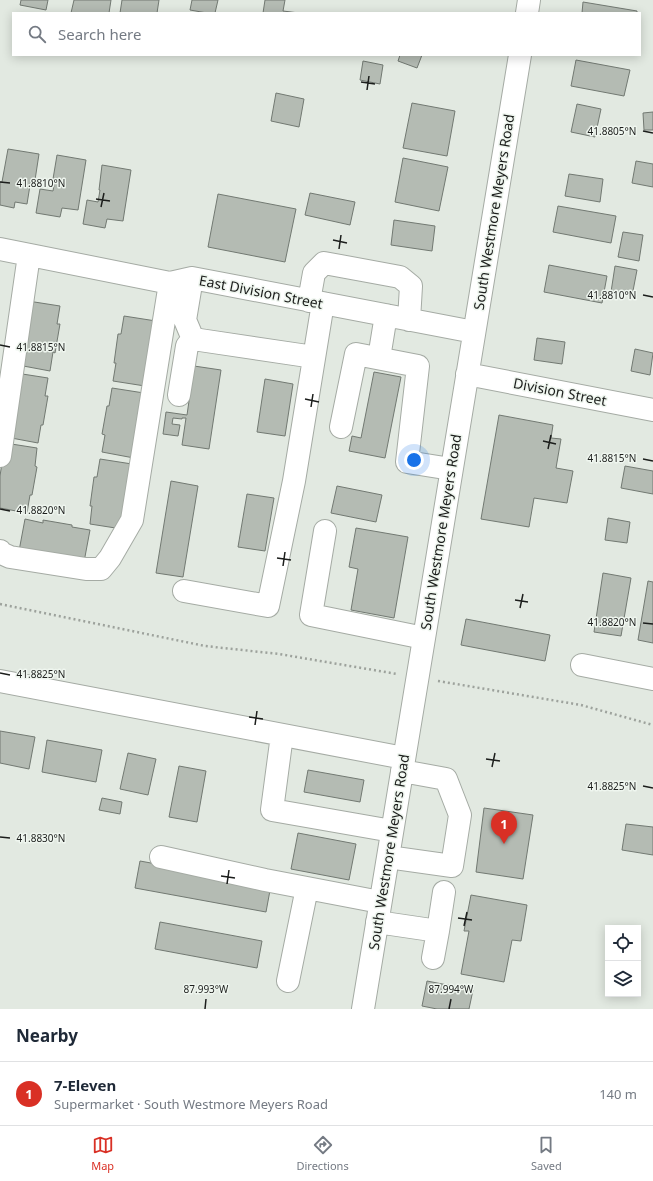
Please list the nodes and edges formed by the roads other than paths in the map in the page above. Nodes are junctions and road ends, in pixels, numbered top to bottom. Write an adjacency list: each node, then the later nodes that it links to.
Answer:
1 (529, 0): 2 (street)
2 (527, 12)
3 (520, 56): 11 (street, South Westmore Meyers Road)
4 (0, 250): 5 (street, East Division Street)
5 (29, 255): 7 (street, East Division Street); 19 (street)
6 (192, 278): 7 (street, East Division Street); 8 (street, East Division Street); 12 (street)
7 (170, 283): 22 (street)
8 (316, 302): 9 (street, East Division Street); 10 (street); 13 (street)
9 (386, 315): 10 (street, East Division Street); 14 (street)
10 (409, 320): 11 (street, East Division Street)
11 (474, 332): 15 (street, South Westmore Meyers Road)
12 (193, 339): 13 (street); 16 (street)
13 (314, 357): 23 (street)
14 (379, 358): 18 (street); 20 (street)
15 (467, 374): 17 (street, Division Street); 20 (street, South Westmore Meyers Road)
16 (179, 395)
17 (653, 410)
18 (341, 427)
19 (0, 456)
20 (451, 469): 24 (street, South Westmore Meyers Road)
21 (325, 531): 24 (street)
22 (0, 551)
23 (184, 592)
24 (424, 638): 29 (street, South Westmore Meyers Road)
25 (582, 665): 26 (street)
26 (653, 679)
27 (0, 681): 28 (street)
28 (282, 735): 29 (street); 30 (street)
29 (403, 765): 30 (street, South Westmore Meyers Road); 32 (street)
30 (392, 831): 32 (street, South Westmore Meyers Road)
31 (162, 857): 33 (street)
32 (388, 857): 35 (street, South Westmore Meyers Road)
33 (307, 888): 35 (street); 38 (street)
34 (444, 892): 36 (street)
35 (379, 912): 36 (street); 39 (street, South Westmore Meyers Road)
36 (438, 931): 37 (street)
37 (433, 958)
38 (288, 981)
39 (363, 1009)

